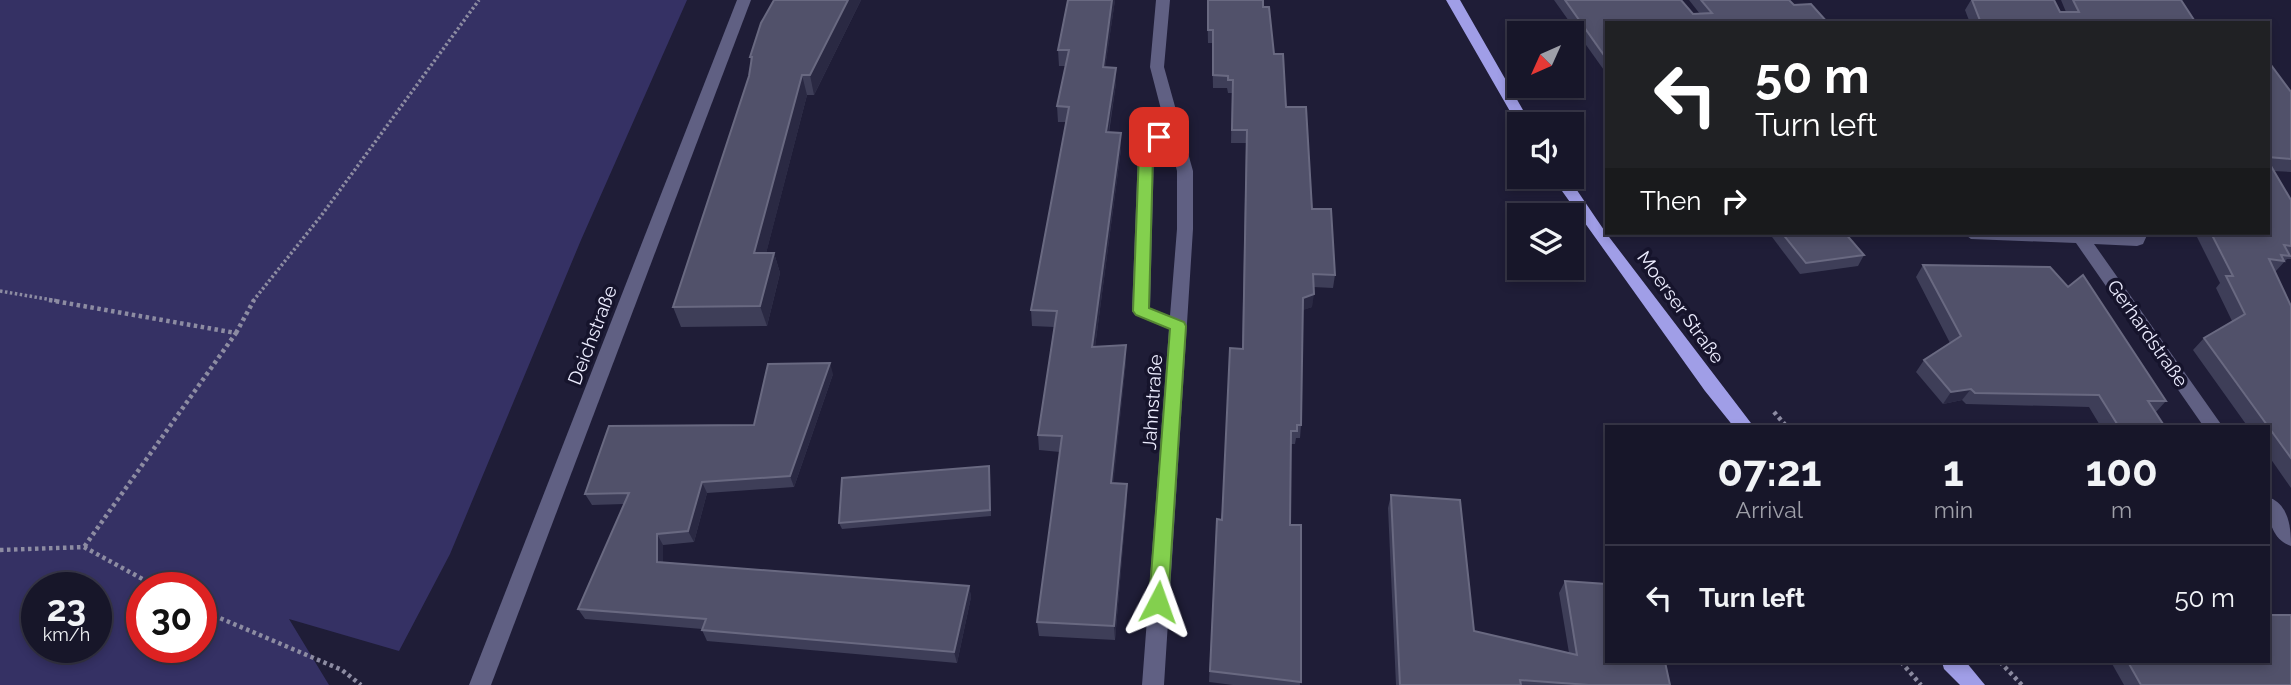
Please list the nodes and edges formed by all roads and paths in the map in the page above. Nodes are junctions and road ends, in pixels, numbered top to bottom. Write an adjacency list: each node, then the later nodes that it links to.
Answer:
1 (479, 0): 13 (path)
2 (744, 0): 26 (street, Deichstraße)
3 (1163, 0): 6 (street, Jahnstraße)
4 (1453, 0): 5 (main road)
5 (1517, 112)
6 (1173, 120): 12 (street, Jahnstraße); 12 (street)
7 (1569, 189): 14 (main road, Moerser Straße)
8 (2008, 235): 10 (street)
9 (2139, 236): 10 (street)
10 (2082, 239): 15 (street, Gerhardstraße)
11 (0, 291): 13 (path)
12 (1178, 326): 27 (street, Jahnstraße)
13 (236, 333): 18 (path)
14 (1743, 425)
15 (2213, 425)
16 (2270, 508): 17 (street)
17 (2291, 538)
18 (84, 547): 19 (path); 20 (path)
19 (0, 550)
20 (130, 572)
21 (217, 617): 25 (path)
22 (1902, 663): 28 (path)
23 (1953, 663): 29 (main road)
24 (2001, 663): 30 (path)
25 (361, 685)
26 (480, 685)
27 (1153, 685)
28 (1921, 685)
29 (1974, 685)
30 (2022, 685)

